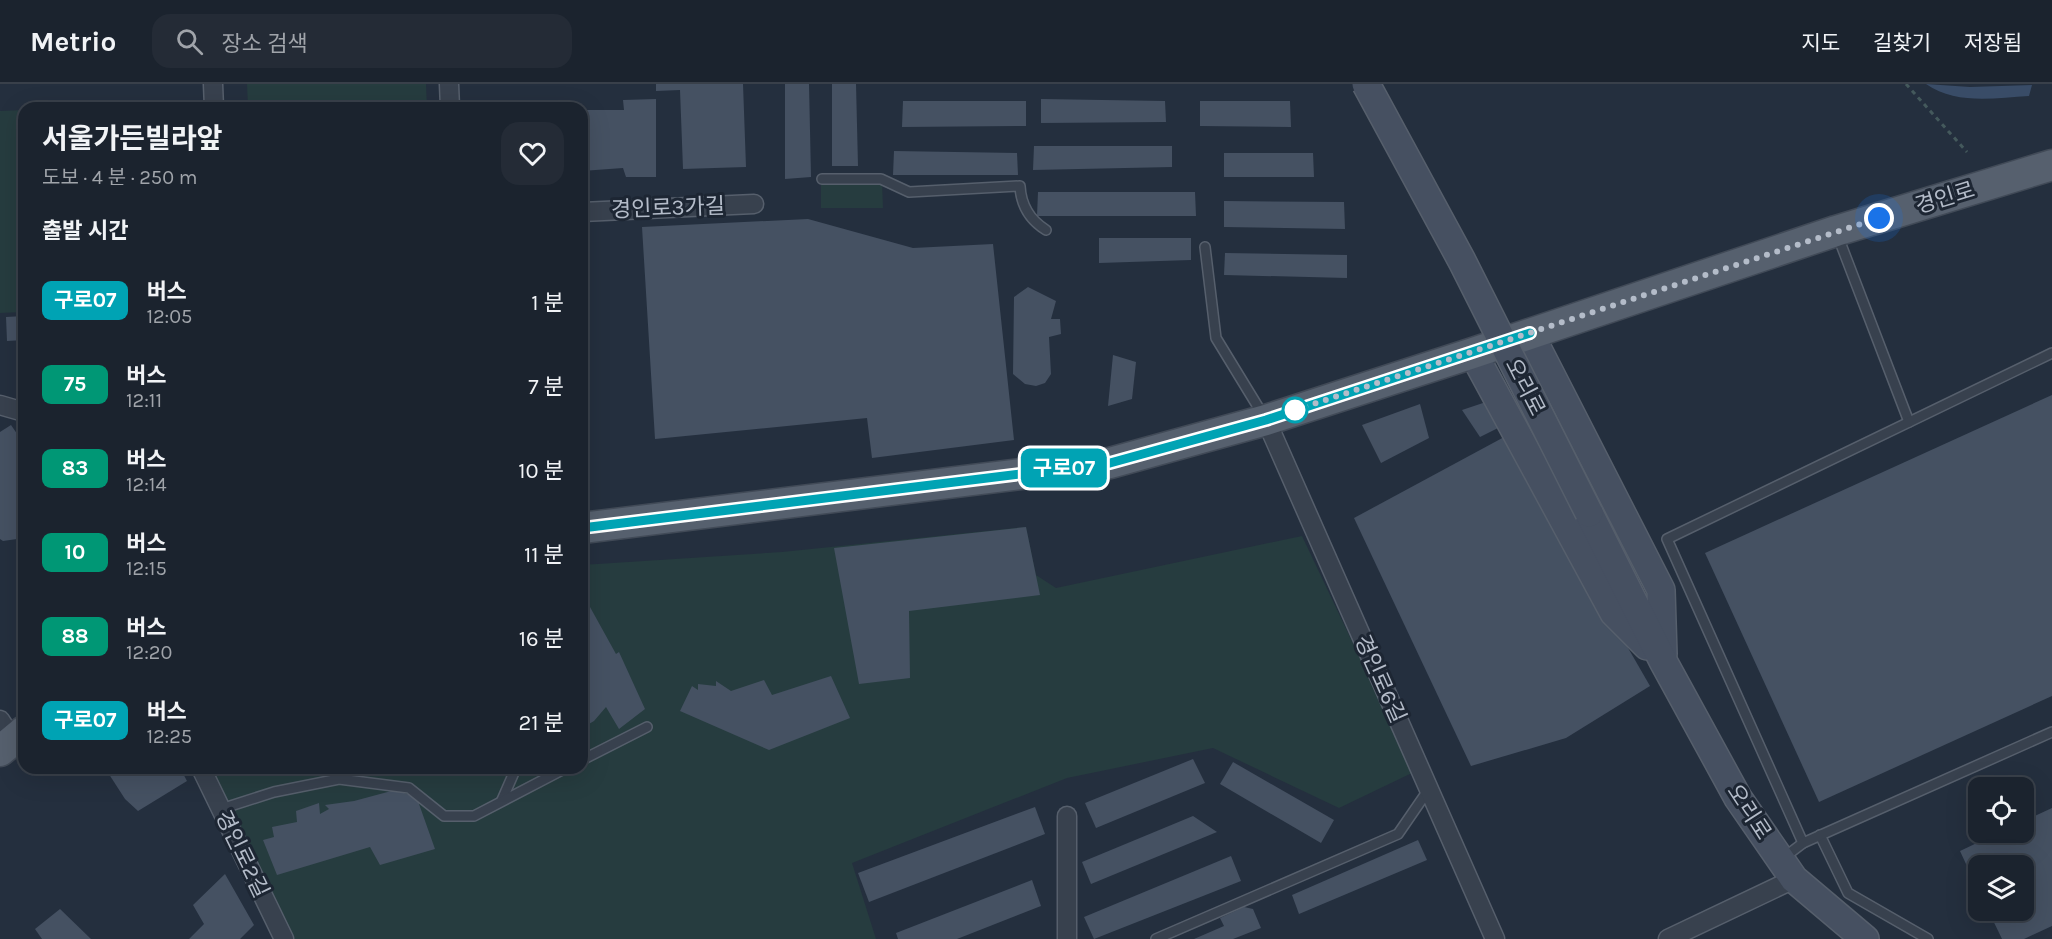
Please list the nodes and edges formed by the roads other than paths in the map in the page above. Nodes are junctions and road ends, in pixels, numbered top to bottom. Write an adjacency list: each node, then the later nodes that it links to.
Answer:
1 (213, 84): 4 (street)
2 (449, 84): 5 (street)
3 (1366, 84): 21 (main road, 오리로, bridge)
4 (214, 102)
5 (450, 102)
6 (2052, 165): 11 (main road, 경인로)
7 (822, 179): 10 (lane)
8 (754, 204): 9 (street, 경인로3가길)
9 (588, 212)
10 (1046, 230)
11 (1836, 231): 13 (main road, 경인로); 19 (lane)
12 (1205, 247): 18 (lane)
13 (1530, 333): 14 (main road, 경인로); 21 (main road, 오리로)
14 (1473, 353): 18 (main road, 경인로); 21 (main road, 오리로)
15 (2052, 353): 19 (lane)
16 (0, 405): 17 (street)
17 (18, 410)
18 (1266, 420): 20 (main road, 경인로); 28 (street, 경인로6길)
19 (1909, 422): 33 (lane)
20 (588, 527)
21 (1663, 661): 34 (main road, 오리로)
22 (647, 727): 24 (lane)
23 (2052, 732): 32 (lane)
24 (588, 757)
25 (204, 774): 30 (street, 경인로2길)
26 (513, 774): 29 (lane)
27 (554, 774): 29 (lane)
28 (1429, 789): 37 (lane); 38 (street, 경인로6길)
29 (502, 800): 30 (lane)
30 (221, 809): 35 (street, 경인로2길)
31 (1066, 816): 36 (street)
32 (1820, 835): 33 (lane); 41 (lane)
33 (1803, 843): 34 (lane)
34 (1787, 869): 39 (street); 40 (main road, 오리로)
35 (284, 939)
36 (1066, 939)
37 (1156, 939)
38 (1495, 939)
39 (1668, 939)
40 (1865, 939)
41 (1928, 939)

